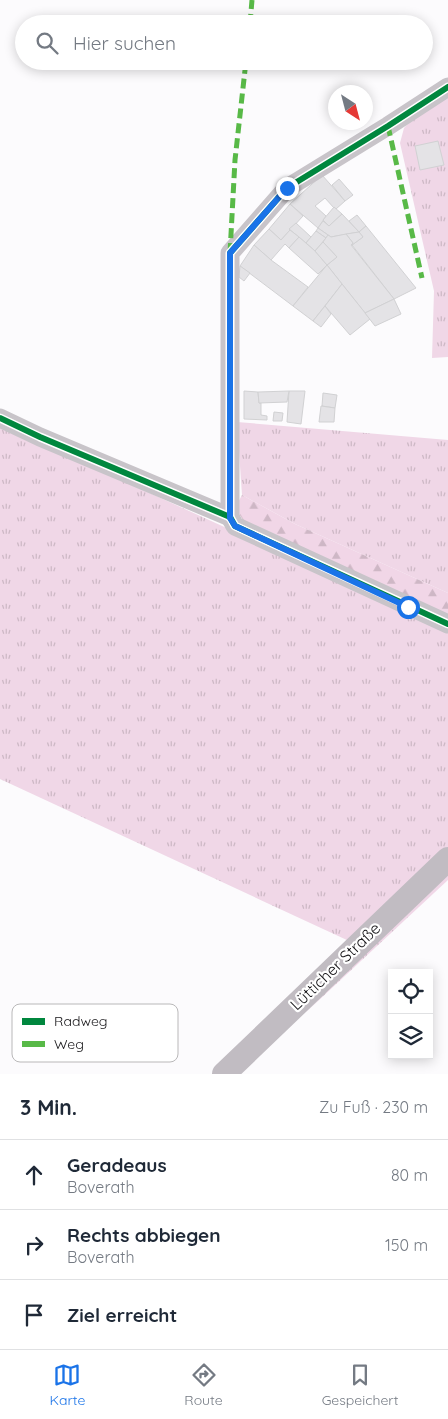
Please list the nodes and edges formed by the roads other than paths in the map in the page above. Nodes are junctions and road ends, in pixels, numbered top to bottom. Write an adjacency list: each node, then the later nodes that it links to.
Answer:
1 (448, 87): 3 (street)
2 (0, 418): 3 (street)
3 (230, 518): 4 (street)
4 (448, 624)
5 (448, 859): 6 (main road, Lütticher Straße)
6 (224, 1074)

